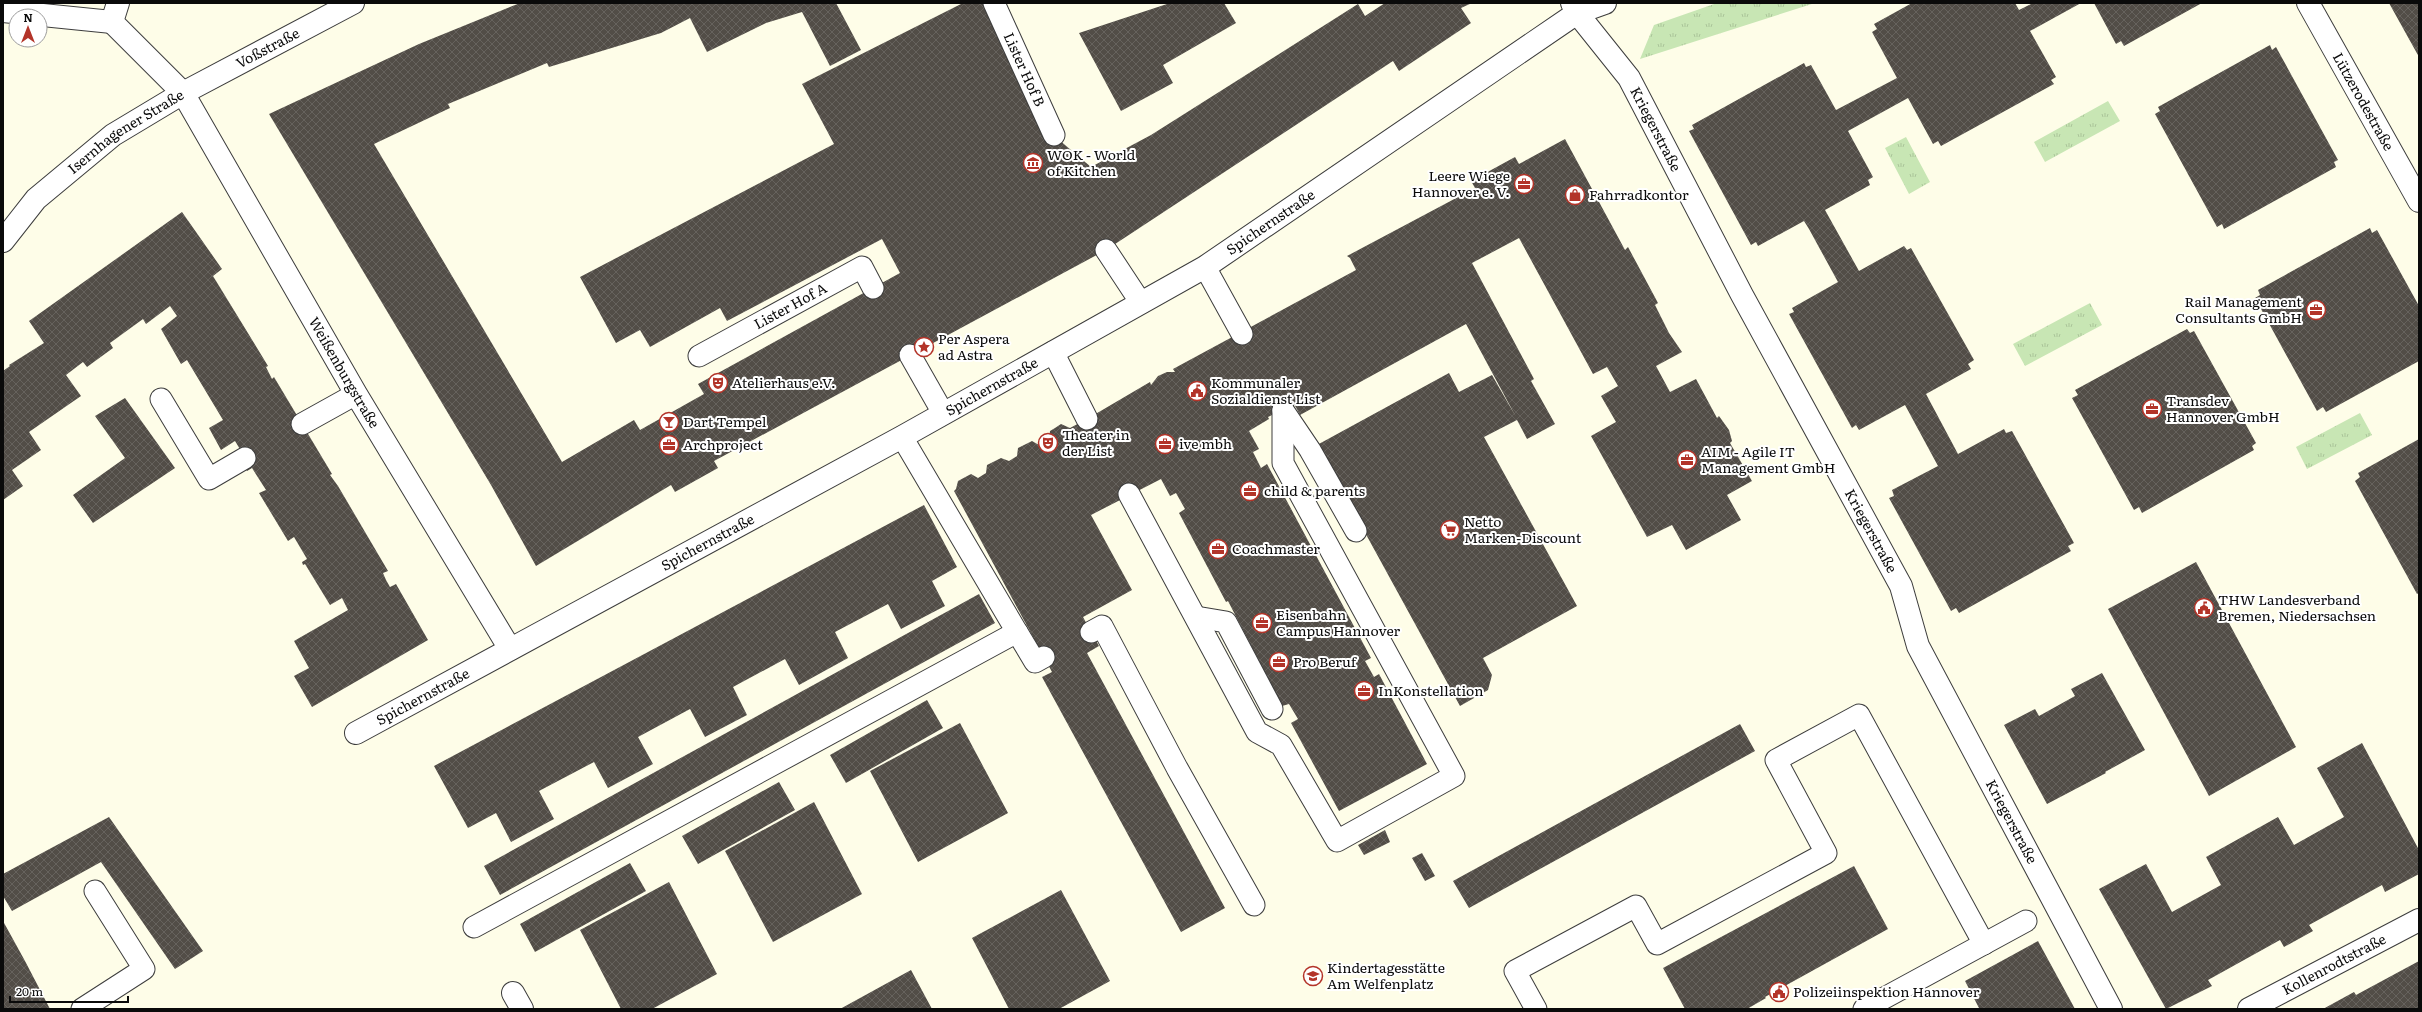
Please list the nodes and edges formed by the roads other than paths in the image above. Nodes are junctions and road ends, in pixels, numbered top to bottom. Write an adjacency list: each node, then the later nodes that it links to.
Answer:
1 (353, 3): 8 (street, Voßstraße)
2 (994, 3): 9 (lane, Lister Hof B)
3 (1605, 3): 5 (street, Spichernstraße)
4 (2308, 3): 10 (street, Lützerodestraße)
5 (1574, 8): 13 (street, Spichernstraße); 45 (street, Kriegerstraße)
6 (3, 11): 7 (street)
7 (115, 13): 8 (street, Isernhagener Straße)
8 (183, 94): 11 (street, Isernhagener Straße); 20 (street, Weißenburgstraße)
9 (1054, 135)
10 (2419, 201)
11 (3, 241)
12 (1106, 250): 15 (lane)
13 (1205, 267): 15 (street, Spichernstraße); 16 (lane)
14 (873, 288): 19 (lane, Lister Hof A)
15 (1141, 303): 17 (street, Spichernstraße)
16 (1242, 334)
17 (1052, 352): 22 (street, Spichernstraße); 23 (lane)
18 (910, 355): 22 (lane)
19 (699, 356)
20 (356, 394): 24 (lane); 32 (street, Weißenburgstraße)
21 (161, 400): 26 (lane)
22 (943, 413): 25 (street, Spichernstraße)
23 (1087, 419)
24 (302, 424)
25 (902, 437): 30 (lane); 32 (street, Spichernstraße)
26 (245, 458)
27 (1128, 494): 29 (lane)
28 (1356, 531): 29 (lane)
29 (1196, 617): 34 (lane)
30 (1017, 632): 33 (lane); 40 (lane)
31 (1091, 632): 37 (lane)
32 (510, 649): 35 (street, Spichernstraße)
33 (1044, 657)
34 (1272, 709)
35 (356, 733)
36 (95, 891): 42 (lane)
37 (1254, 905)
38 (2419, 920): 46 (street, Kollenrodtstraße)
39 (2026, 921): 41 (lane)
40 (474, 927)
41 (1984, 944): 43 (lane); 44 (lane)
42 (82, 1009)
43 (1536, 1009)
44 (1864, 1009)
45 (2111, 1009)
46 (2249, 1009)

